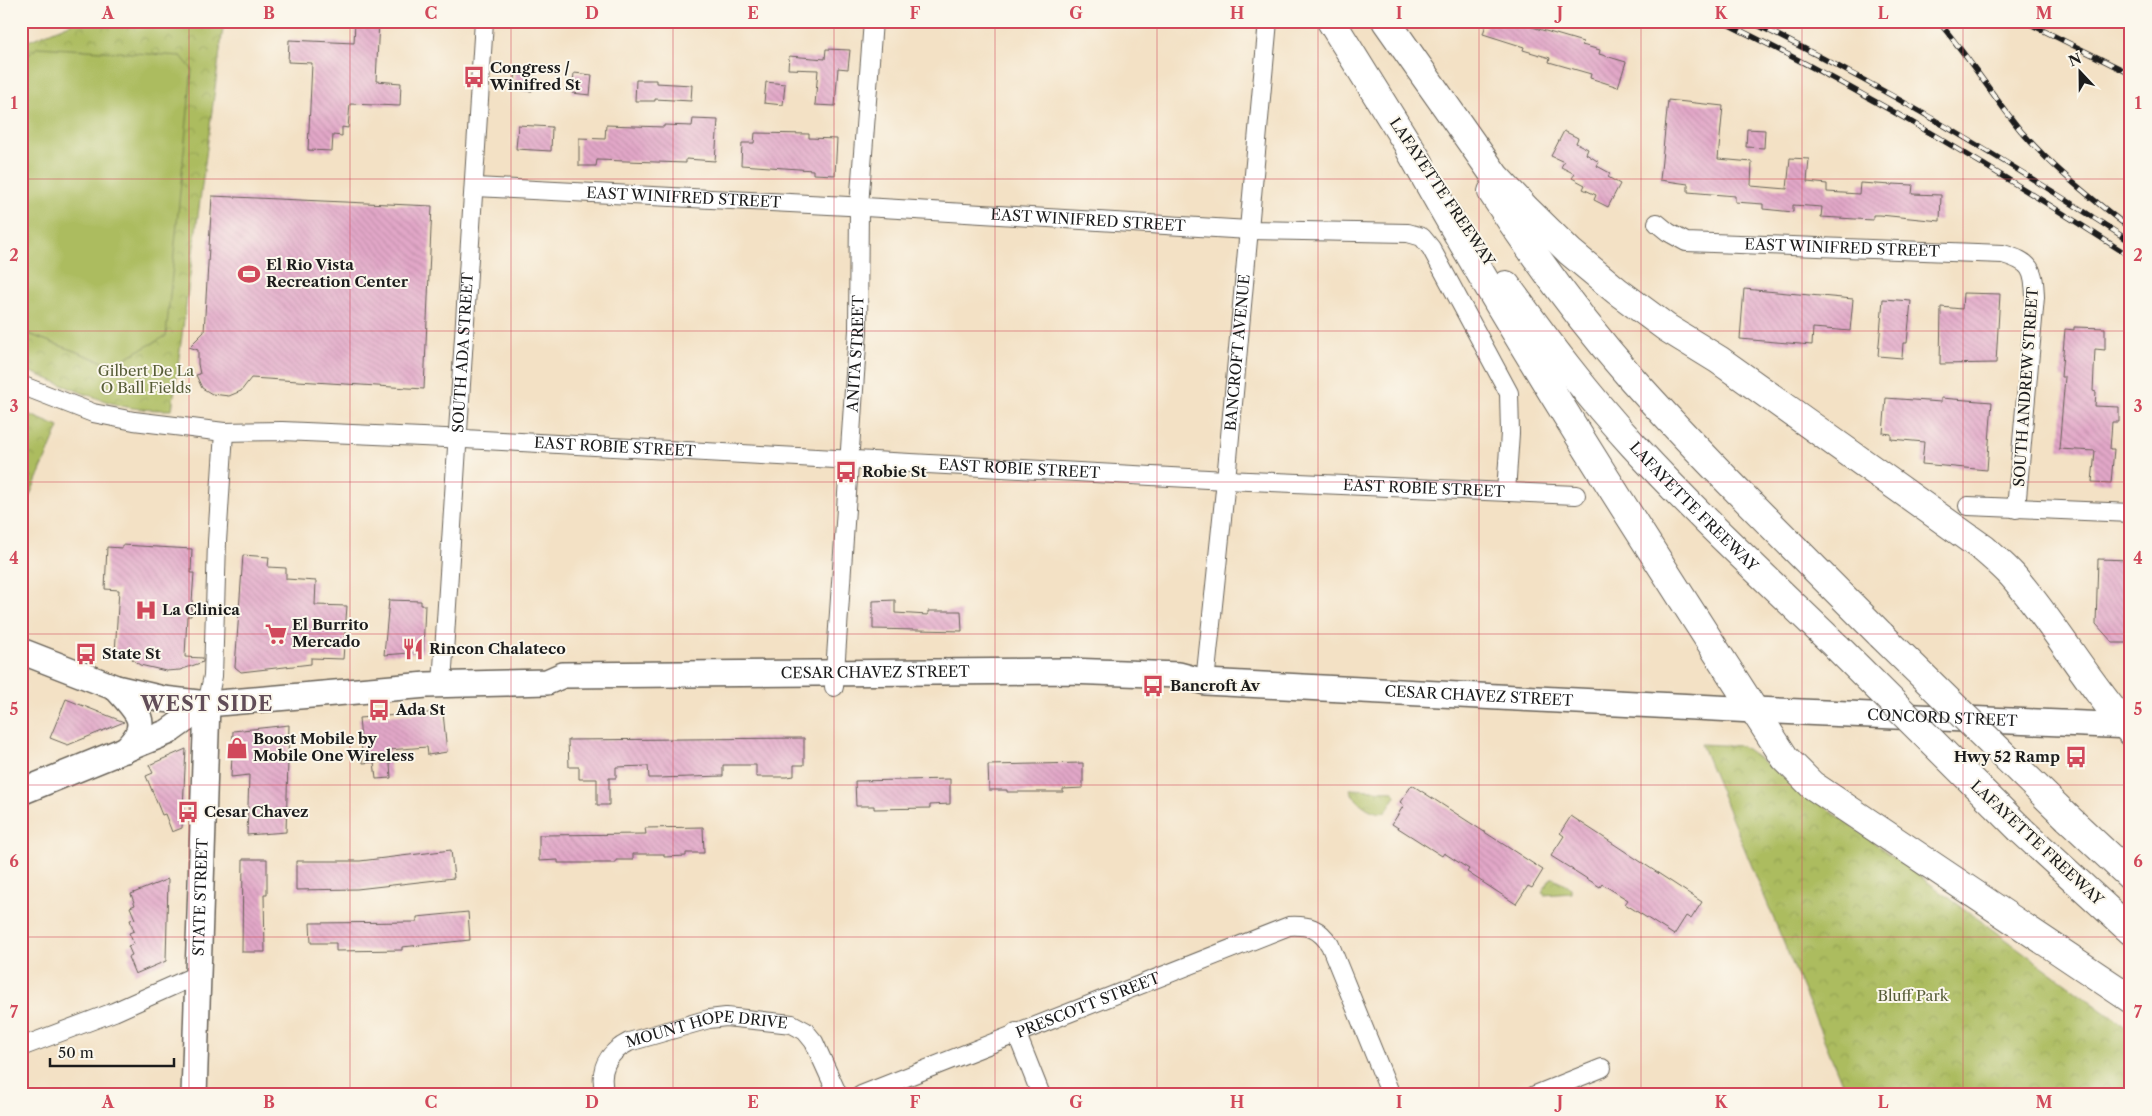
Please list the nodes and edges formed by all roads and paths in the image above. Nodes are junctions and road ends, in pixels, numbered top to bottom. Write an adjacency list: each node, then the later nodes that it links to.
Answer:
1 (484, 21): 7 (street, SOUTH ADA STREET)
2 (873, 21): 8 (street, ANITA STREET)
3 (1268, 21): 10 (street, BANCROFT AVENUE)
4 (1331, 21): 6 (highway, LAFAYETTE FREEWAY)
5 (1384, 21): 29 (highway); 32 (highway, bridge)
6 (1410, 150): 28 (highway); 33 (highway, LAFAYETTE FREEWAY, bridge)
7 (474, 187): 8 (street, EAST WINIFRED STREET); 14 (street, SOUTH ADA STREET)
8 (859, 206): 10 (street, EAST WINIFRED STREET); 15 (street, ANITA STREET)
9 (1657, 223): 11 (street, EAST WINIFRED STREET)
10 (1249, 230): 16 (street, BANCROFT AVENUE); 17 (street, EAST WINIFRED STREET)
11 (2030, 266): 20 (street, SOUTH ANDREW STREET)
12 (21, 385): 13 (street, EAST ROBIE STREET)
13 (224, 432): 14 (street, EAST ROBIE STREET); 27 (street, STATE STREET)
14 (457, 438): 15 (street, EAST ROBIE STREET); 25 (street, SOUTH ADA STREET)
15 (850, 460): 16 (street, EAST ROBIE STREET); 23 (street, ANITA STREET)
16 (1226, 480): 17 (street, EAST ROBIE STREET); 24 (street, BANCROFT AVENUE)
17 (1506, 492): 18 (street, EAST ROBIE STREET)
18 (1576, 496)
19 (1968, 506): 20 (street)
20 (2016, 509): 21 (street)
21 (2131, 513)
22 (21, 651): 26 (main road, CESAR CHAVEZ STREET)
23 (834, 680): 24 (main road, CESAR CHAVEZ STREET); 25 (main road, CESAR CHAVEZ STREET)
24 (1205, 682): 28 (main road, CESAR CHAVEZ STREET)
25 (442, 684): 27 (main road, CESAR CHAVEZ STREET)
26 (116, 688): 27 (main road, CESAR CHAVEZ STREET); 30 (main road)
27 (207, 704): 30 (main road); 34 (main road, STATE STREET)
28 (1754, 710): 29 (main road, CONCORD STREET); 35 (highway)
29 (2129, 727)
30 (125, 750): 31 (main road)
31 (21, 792)
32 (2131, 877)
33 (2131, 931)
34 (196, 976): 37 (street); 38 (main road, STATE STREET)
35 (2131, 999)
36 (1016, 1032): 44 (street, PRESCOTT STREET); 45 (street); 46 (street, PRESCOTT STREET)
37 (21, 1047)
38 (196, 1051): 40 (main road, STATE STREET); 41 (main road)
39 (1602, 1068): 47 (street)
40 (194, 1095)
41 (213, 1095)
42 (605, 1095): 43 (street, MOUNT HOPE DRIVE)
43 (838, 1095)
44 (861, 1095)
45 (1041, 1095)
46 (1391, 1095)
47 (1534, 1095)

